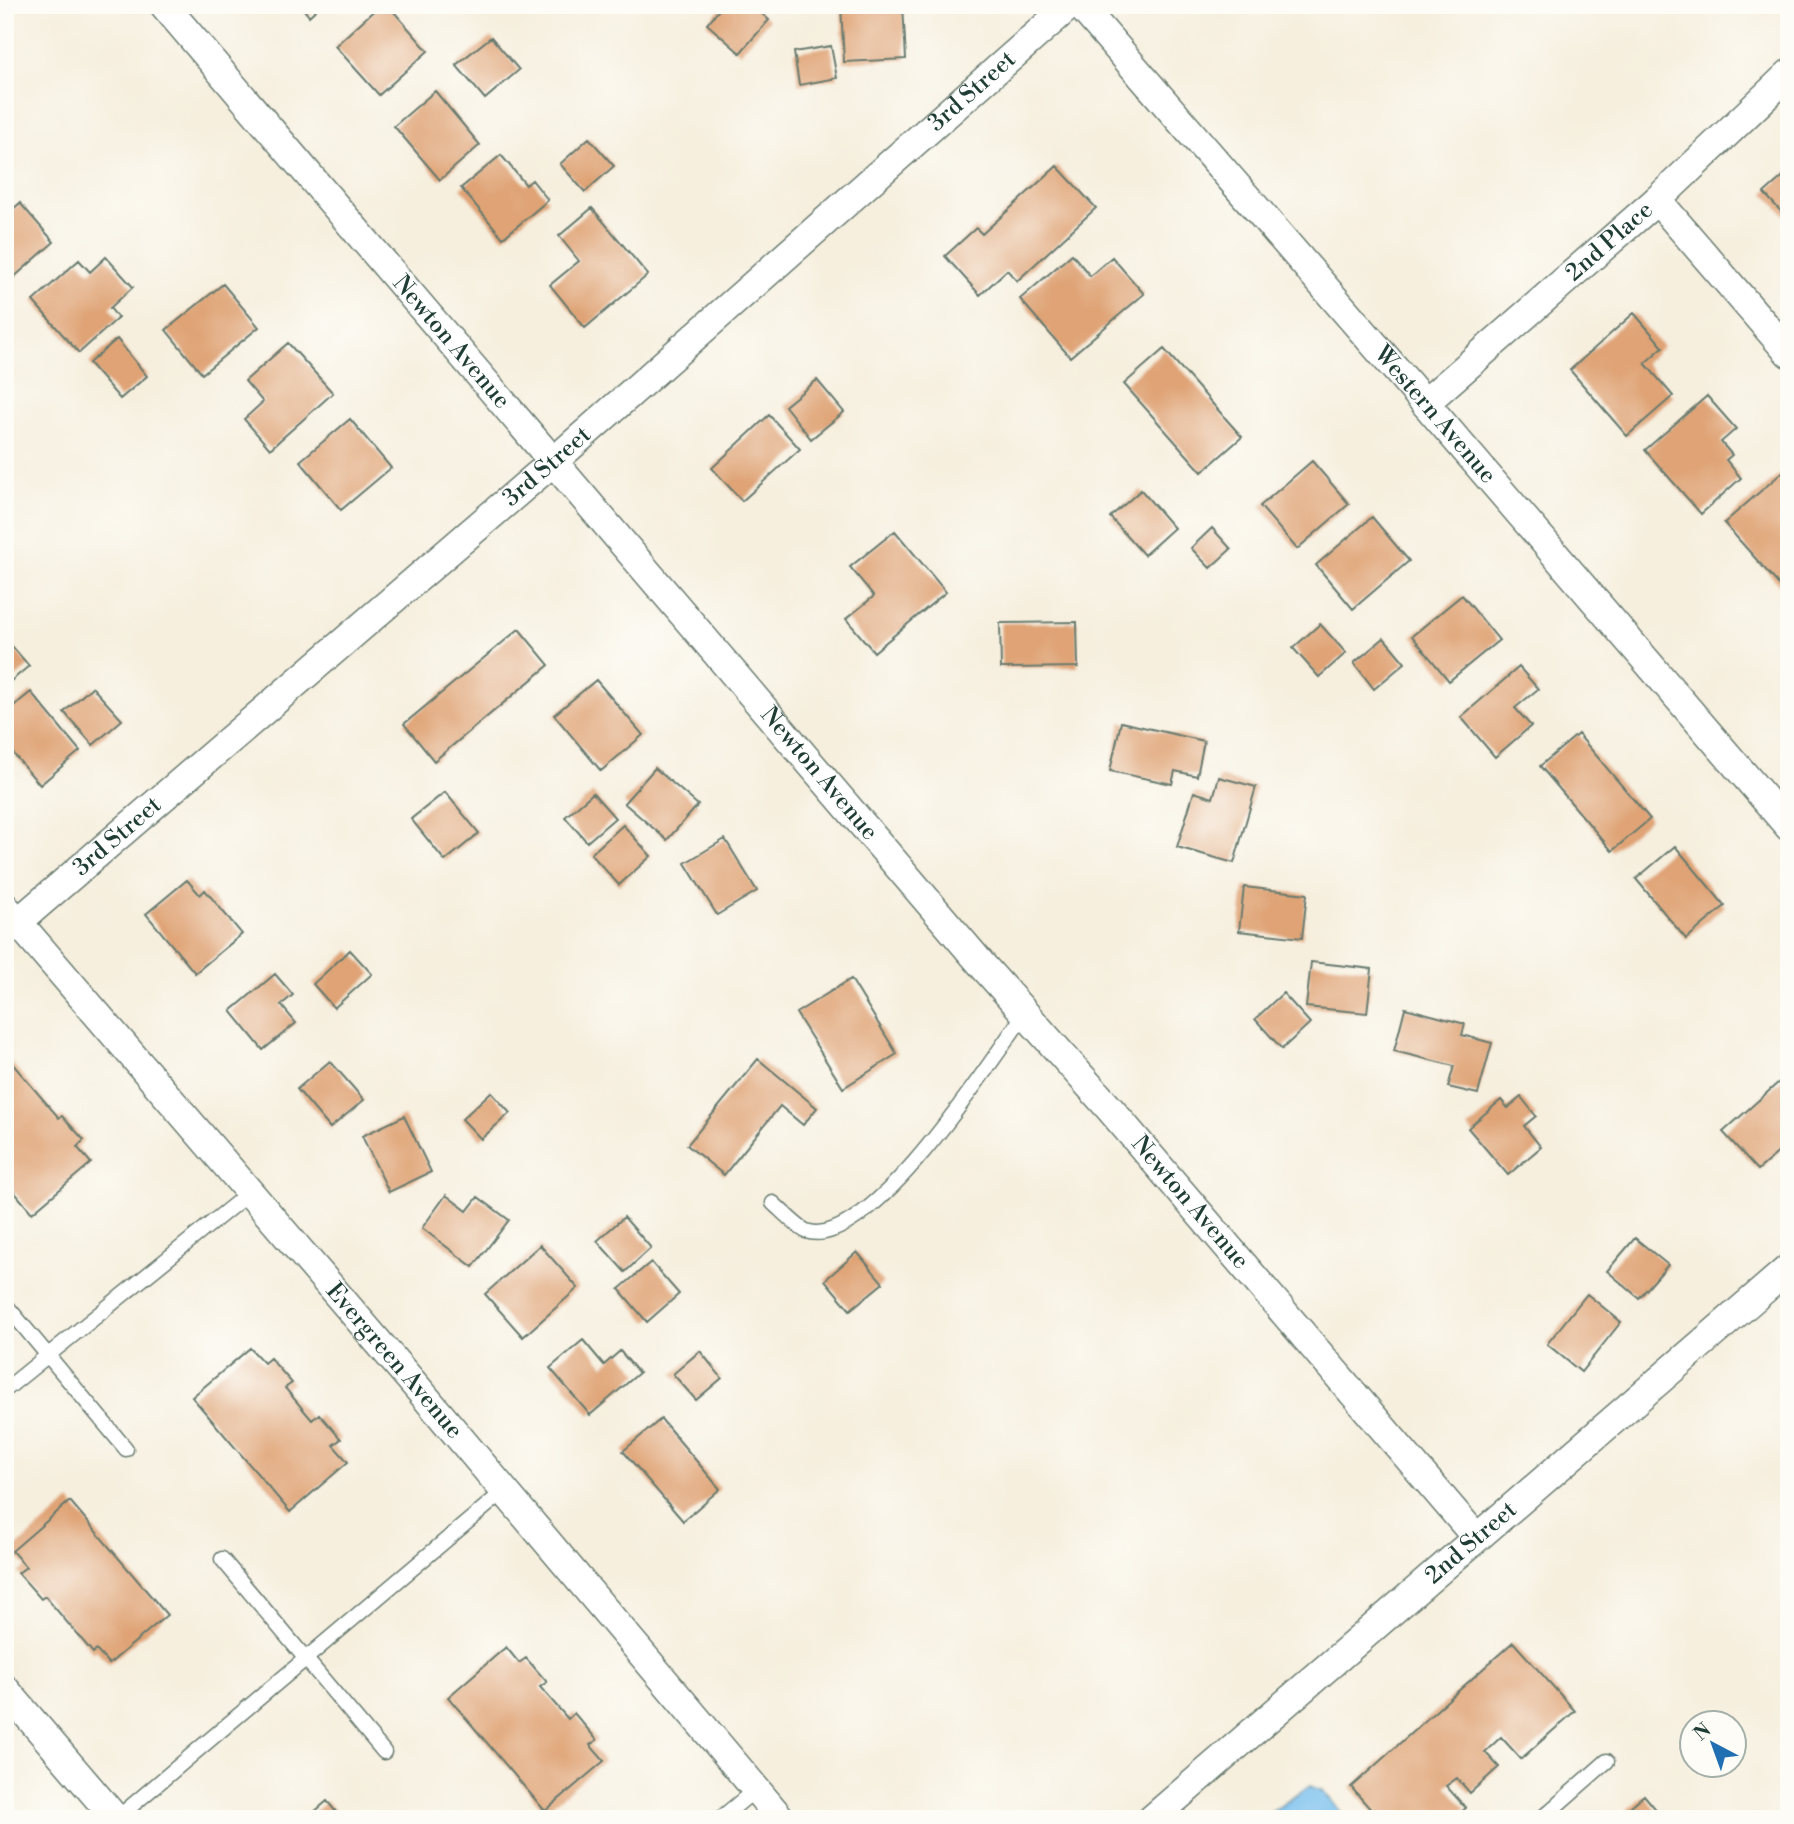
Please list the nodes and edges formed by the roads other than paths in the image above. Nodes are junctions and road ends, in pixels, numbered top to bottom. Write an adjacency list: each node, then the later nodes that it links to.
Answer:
1 (164, 5): 8 (street, Newton Avenue)
2 (1070, 5): 8 (street, 3rd Street)
3 (1080, 5): 7 (street, Western Avenue)
4 (1789, 74): 5 (street, 2nd Place)
5 (1657, 200): 6 (street); 7 (street, 2nd Place)
6 (1789, 353)
7 (1426, 403): 9 (street, Western Avenue)
8 (554, 461): 10 (street, 3rd Street); 11 (street, Newton Avenue)
9 (1789, 827)
10 (12, 915): 12 (street, Evergreen Avenue)
11 (1024, 1013): 13 (lane); 20 (street, Newton Avenue)
12 (250, 1192): 16 (lane); 19 (street, Evergreen Avenue)
13 (773, 1203)
14 (1789, 1268): 20 (street, 2nd Street)
15 (5, 1304): 16 (lane)
16 (49, 1354): 17 (lane); 18 (lane)
17 (5, 1390)
18 (126, 1449)
19 (504, 1491): 22 (lane); 26 (street, Evergreen Avenue)
20 (1476, 1537): 30 (street, 2nd Street)
21 (222, 1559): 22 (lane)
22 (306, 1658): 24 (lane); 27 (lane)
23 (5, 1689): 27 (street)
24 (383, 1752)
25 (1606, 1760): 31 (lane)
26 (756, 1789): 28 (lane); 29 (street, Evergreen Avenue)
27 (116, 1819)
28 (720, 1819)
29 (780, 1819)
30 (1152, 1819)
31 (1541, 1819)

